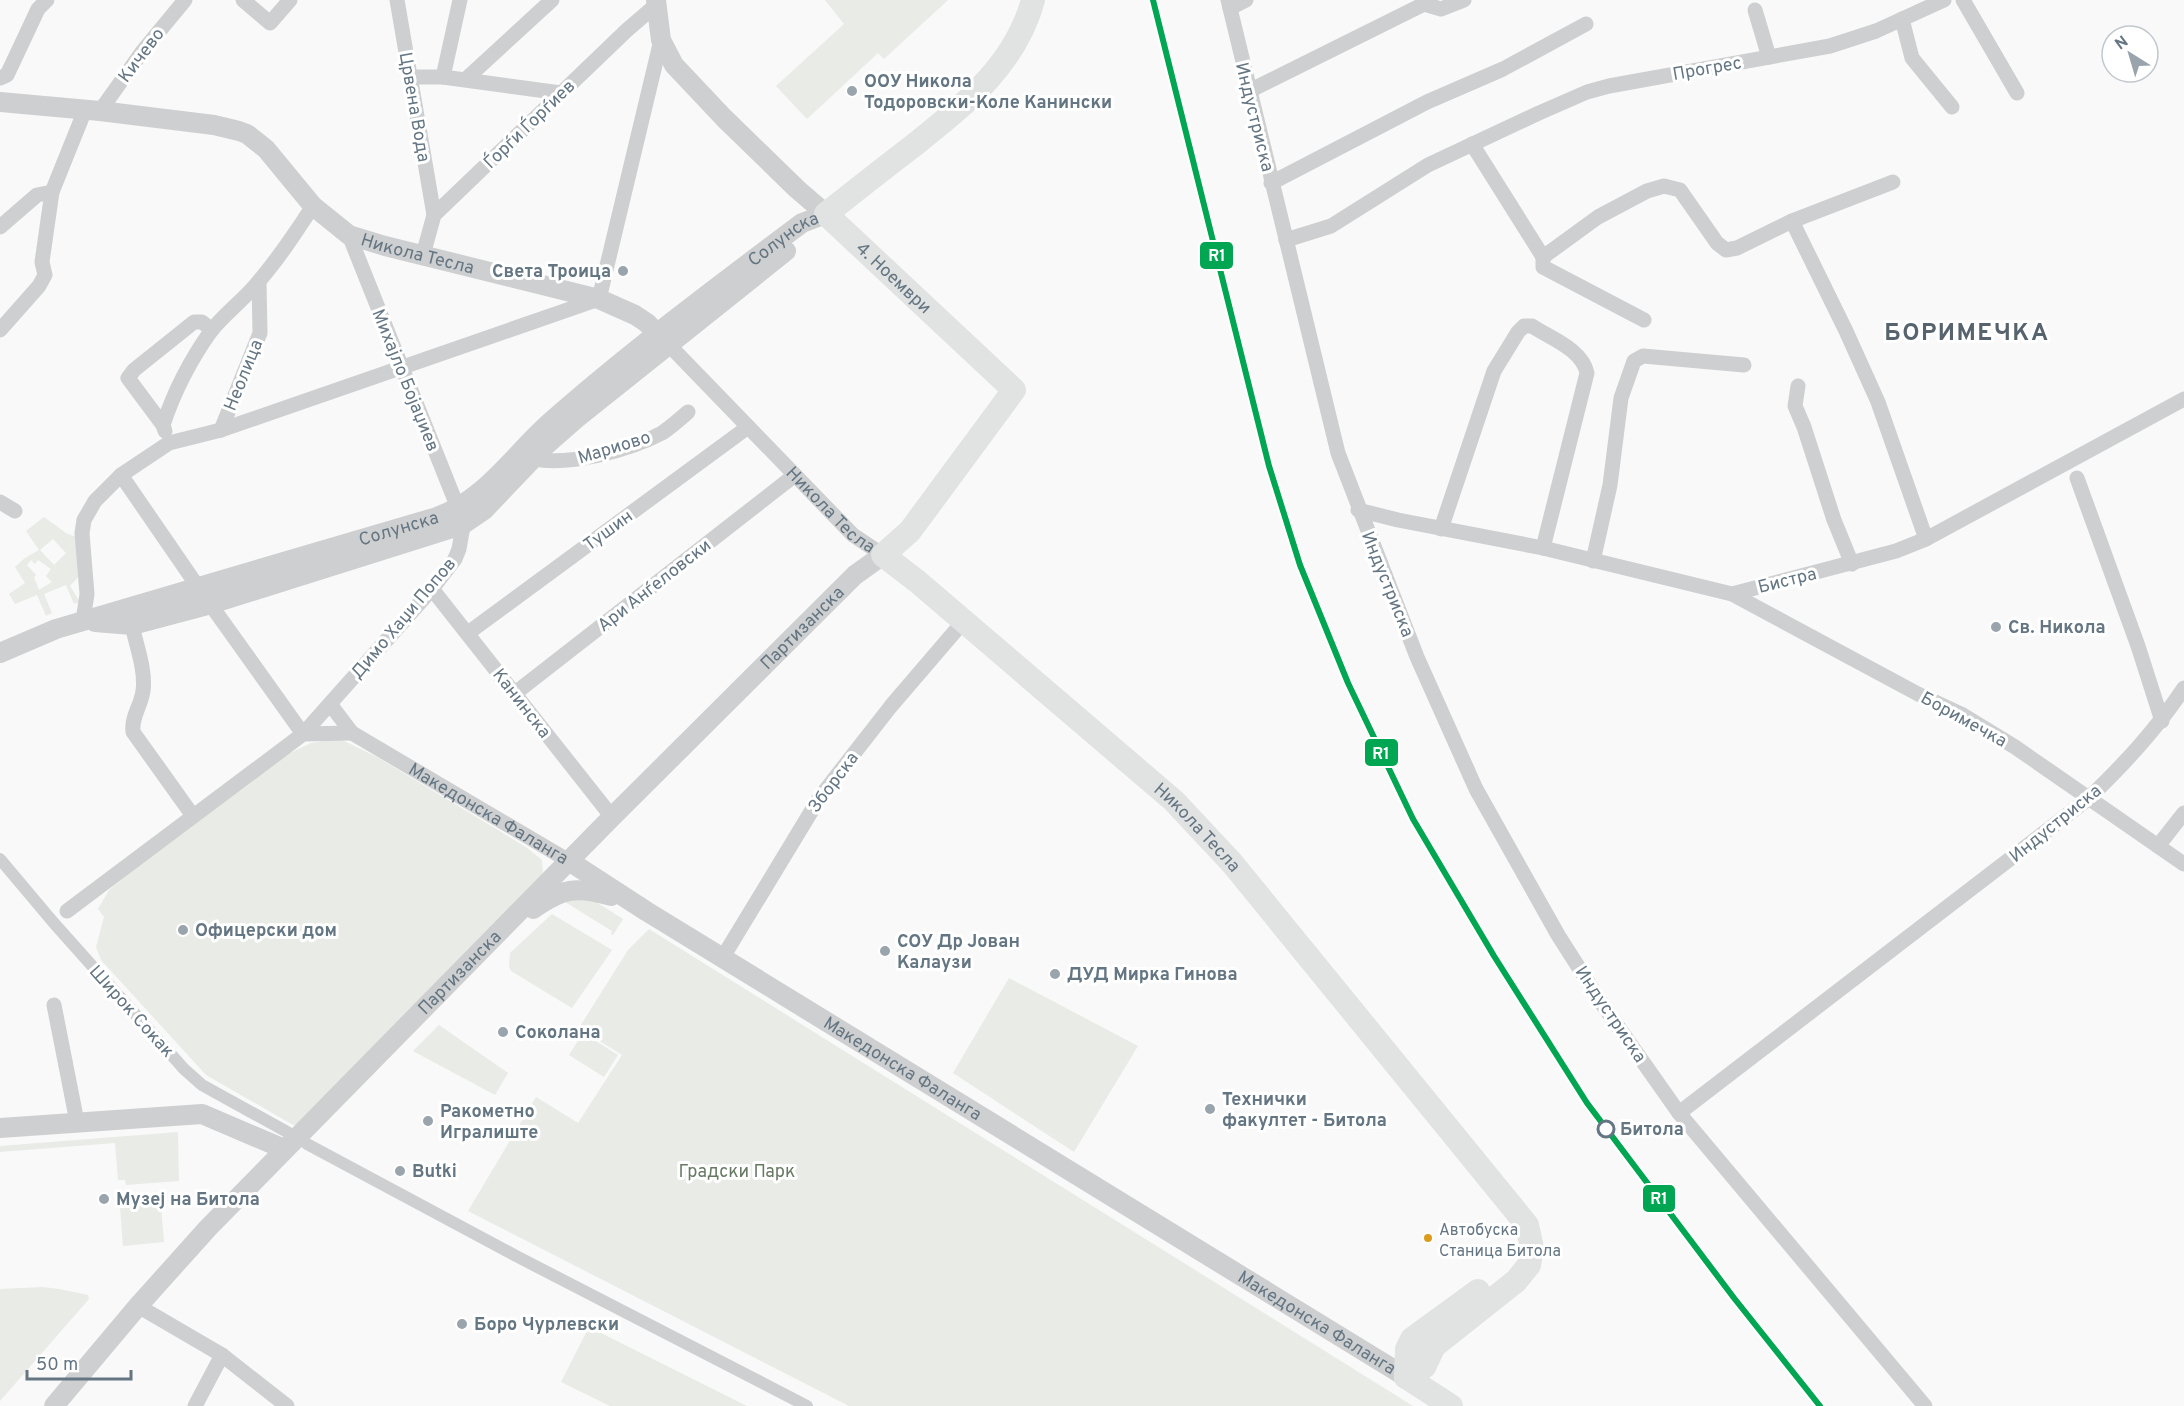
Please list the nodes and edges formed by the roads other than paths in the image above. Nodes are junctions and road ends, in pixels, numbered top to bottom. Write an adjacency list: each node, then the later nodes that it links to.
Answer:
1 (47, 0): 23 (street)
2 (185, 0): 30 (street, Кичево)
3 (243, 0): 4 (street)
4 (290, 0)
5 (397, 0): 22 (street, Црвена Вода)
6 (460, 0): 21 (street)
7 (552, 0): 24 (street)
8 (1033, 0): 36 (main road)
9 (1246, 0): 15 (street)
10 (1464, 0): 14 (street)
11 (1944, 0): 17 (street, Прогрес)
12 (1963, 0): 27 (street)
13 (656, 2): 19 (street, 4. Ноември); 26 (street, Ѓорѓи Ѓорѓиев)
14 (1425, 2): 25 (street)
15 (1229, 4): 25 (street, Индустриска)
16 (1755, 9): 20 (street)
17 (1902, 19): 20 (street, Прогрес); 29 (street)
18 (1586, 24): 33 (street)
19 (661, 40): 36 (street, 4. Ноември); 45 (street)
20 (1769, 57): 31 (street, Прогрес)
21 (443, 76): 22 (street); 24 (street)
22 (409, 77): 37 (street, Црвена Вода)
23 (0, 78)
24 (466, 79): 26 (street)
25 (1248, 91): 33 (street, Индустриска)
26 (561, 93): 37 (street, Ѓорѓи Ѓорѓиев)
27 (2017, 93)
28 (0, 102): 30 (street, Никола Тесла)
29 (1952, 107)
30 (93, 111): 34 (street, Кичево); 35 (street, Никола Тесла)
31 (1472, 144): 41 (street, Прогрес); 43 (street)
32 (1893, 182): 38 (street)
33 (1271, 183): 41 (street, Индустриска)
34 (52, 192): 39 (street); 47 (street, Кичево)
35 (313, 206): 40 (street, Никола Тесла); 44 (street)
36 (826, 214): 49 (street, Солунска); 70 (main road, 4. Ноември)
37 (434, 215): 42 (street)
38 (1792, 221): 43 (street); 68 (street)
39 (0, 227)
40 (349, 235): 42 (street, Никола Тесла); 51 (street, Михајло Бојаџиев)
41 (1286, 240): 64 (street, Индустриска)
42 (423, 255): 45 (street, Никола Тесла)
43 (1543, 257): 46 (street)
44 (259, 282): 48 (street); 57 (street, Неолица)
45 (599, 298): 49 (street, Никола Тесла); 51 (street)
46 (1644, 320)
47 (0, 330)
48 (212, 330): 55 (street); 55 (street)
49 (663, 339): 56 (street, Никола Тесла); 59 (street, Солунска); 66 (street, Солунска)
50 (1744, 366): 71 (street)
51 (401, 368): 57 (street); 66 (street, Михајло Бојаџиев)
52 (1798, 386): 72 (street)
53 (2184, 399): 68 (street, Бистра)
54 (688, 412): 59 (street, Мариово)
55 (163, 425): 58 (street)
56 (748, 427): 60 (street, Никола Тесла); 80 (street, Тушин)
57 (221, 430): 58 (street)
58 (169, 443): 61 (street)
59 (534, 459): 66 (street, Солунска)
60 (795, 475): 70 (street, Никола Тесла); 83 (street, Ари Анѓеловски)
61 (121, 476): 73 (street); 77 (street)
62 (2077, 478): 85 (street)
63 (0, 502): 65 (street)
64 (1358, 510): 67 (street, Бистра); 102 (street, Индустриска)
65 (15, 511)
66 (460, 517): 73 (street, Солунска); 74 (street, Димо Хаџи Попов); 76 (street, Солунска)
67 (1441, 529): 69 (street, Бистра); 69 (street)
68 (1926, 539): 72 (street, Бистра)
69 (1543, 548): 71 (street, Бистра)
70 (883, 555): 78 (main road, Никола Тесла); 91 (street, Партизанска)
71 (1593, 561): 75 (street, Бистра)
72 (1852, 564): 75 (street, Бистра)
73 (198, 587): 76 (street); 77 (street, Солунска)
74 (432, 589): 80 (street, Канинска); 84 (street, Димо Хаџи Попов)
75 (1732, 594): 88 (street, Боримечка)
76 (211, 604): 79 (street, Солунска); 87 (street)
77 (83, 621): 79 (street, Солунска); 81 (street, Солунска)
78 (963, 622): 100 (street, Зборска); 109 (main road, Никола Тесла)
79 (132, 625): 90 (street)
80 (468, 633): 83 (street, Канинска)
81 (0, 653)
82 (2184, 688): 85 (street, Индустриска)
83 (514, 694): 91 (street, Канинска)
84 (330, 704): 86 (street, Македонска Фаланга); 87 (street)
85 (2162, 720): 88 (street, Индустриска)
86 (352, 733): 87 (street); 94 (street, Македонска Фаланга)
87 (303, 734): 90 (street)
88 (2088, 799): 92 (street, Боримечка); 102 (street, Индустриска)
89 (2184, 813): 92 (street)
90 (193, 816): 97 (street)
91 (612, 818): 94 (street, Партизанска)
92 (2158, 846): 95 (street, Боримечка)
93 (0, 859): 98 (street, Широк Сокак)
94 (569, 861): 96 (street, Македонска Фаланга); 99 (street, Партизанска)
95 (2184, 864)
96 (632, 903): 99 (street); 100 (street, Македонска Фаланга)
97 (67, 911): 98 (street)
98 (53, 922): 105 (street, Широк Сокак)
99 (499, 933): 105 (street, Партизанска)
100 (723, 957): 109 (street, Македонска Фаланга)
101 (54, 1005): 103 (street)
102 (1679, 1113): 115 (street, Индустриска)
103 (77, 1122): 104 (street); 105 (street)
104 (0, 1128)
105 (287, 1141): 107 (street, Партизанска)
106 (307, 1144): 113 (street)
107 (138, 1306): 108 (street); 110 (street, Партизанска)
108 (222, 1356): 111 (street); 112 (street)
109 (1406, 1377): 114 (main road, Македонска Фаланга)
110 (54, 1406)
111 (195, 1406)
112 (287, 1406)
113 (807, 1406)
114 (1451, 1406)
115 (1925, 1406)

